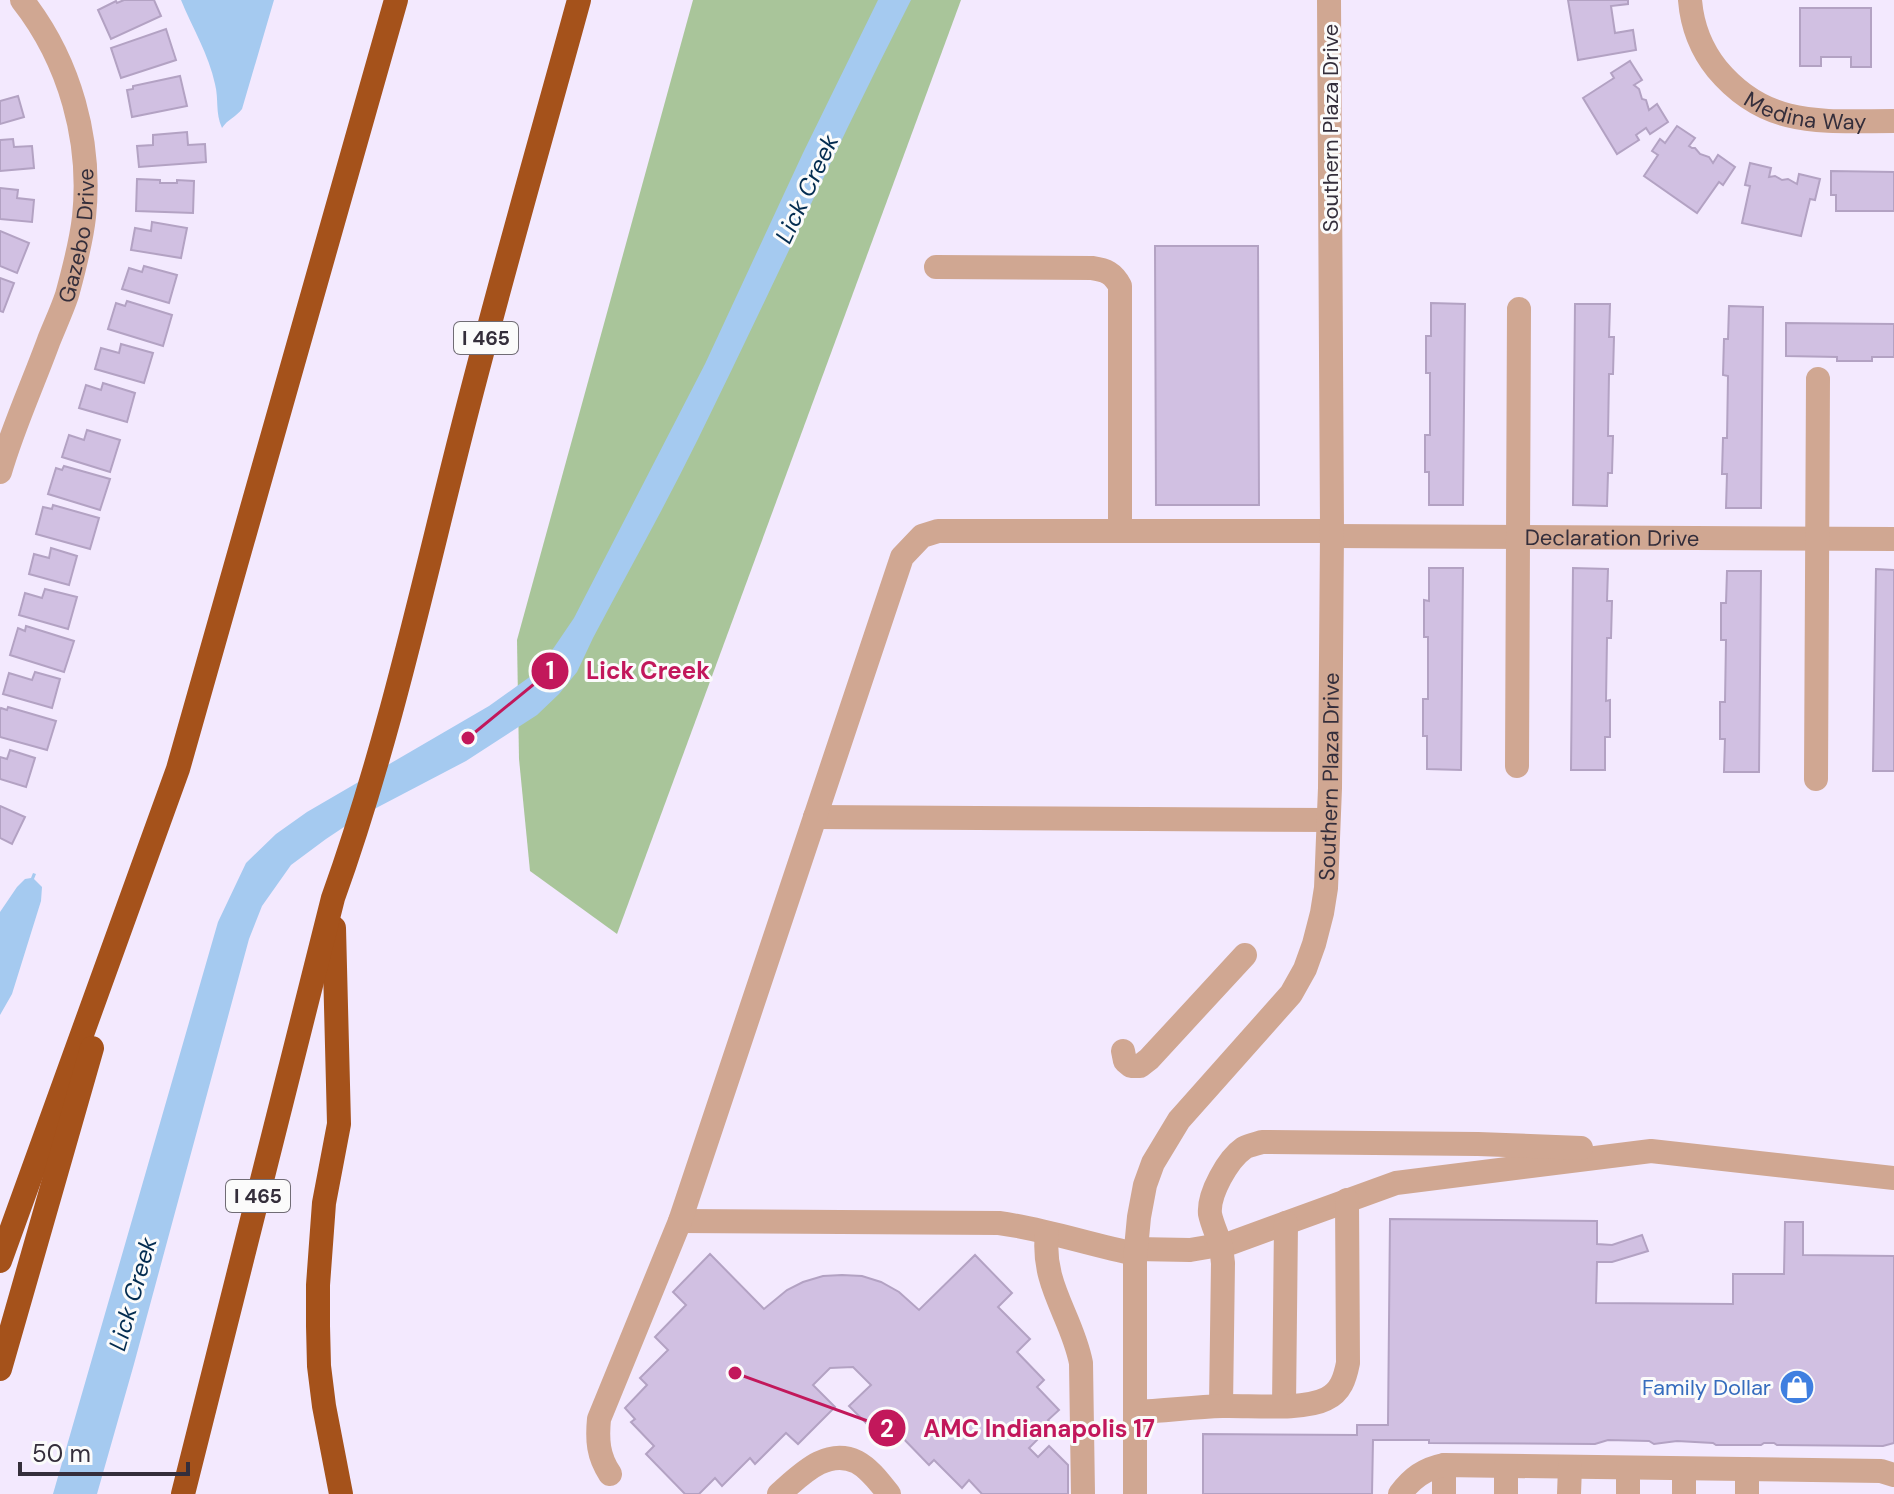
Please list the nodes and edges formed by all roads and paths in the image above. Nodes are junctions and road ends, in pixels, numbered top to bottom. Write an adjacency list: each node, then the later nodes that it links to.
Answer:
1 (22, 0): 10 (street, Gazebo Drive)
2 (396, 0): 20 (highway)
3 (579, 0): 21 (highway, I 465)
4 (1329, 0): 12 (street, Southern Plaza Drive)
5 (1690, 0): 6 (street, Medina Way)
6 (1894, 121)
7 (936, 267): 11 (street)
8 (1519, 309): 13 (street)
9 (1818, 379): 14 (street)
10 (0, 472)
11 (1120, 531): 12 (street, Declaration Drive); 18 (street, Declaration Drive)
12 (1332, 534): 13 (street, Declaration Drive); 19 (street, Southern Plaza Drive)
13 (1517, 537): 14 (street, Declaration Drive); 16 (street)
14 (1817, 538): 15 (street, Declaration Drive); 17 (street)
15 (1894, 539)
16 (1517, 766)
17 (1816, 779)
18 (815, 817): 19 (street); 27 (street, Declaration Drive)
19 (1328, 820): 31 (street, Southern Plaza Drive)
20 (142, 868): 32 (highway); 33 (highway)
21 (333, 898): 47 (highway, I 465); 48 (highway)
22 (1245, 955): 23 (street)
23 (1123, 1051)
24 (1651, 1151): 25 (street); 26 (street); 30 (street)
25 (1894, 1178)
26 (1347, 1200): 28 (street); 35 (street)
27 (680, 1221): 29 (street); 42 (street, Declaration Drive)
28 (1286, 1223): 30 (street); 35 (street)
29 (1047, 1233): 31 (street); 51 (street)
30 (1221, 1246): 31 (street); 34 (street)
31 (1136, 1251): 36 (street, Southern Plaza Drive)
32 (0, 1261)
33 (0, 1369)
34 (1221, 1406): 35 (street); 36 (street)
35 (1284, 1406)
36 (1135, 1412): 52 (street, Southern Plaza Drive)
37 (1444, 1465): 38 (street); 53 (street); 54 (street)
38 (1506, 1466): 39 (street); 55 (street)
39 (1570, 1467): 40 (street); 56 (street)
40 (1628, 1468): 41 (street); 57 (street)
41 (1684, 1469): 44 (street); 58 (street)
42 (610, 1474)
43 (1894, 1475): 46 (street)
44 (1747, 1482): 45 (street)
45 (1806, 1482): 46 (street)
46 (1869, 1483)
47 (183, 1494)
48 (341, 1494)
49 (779, 1494): 50 (street)
50 (889, 1494)
51 (1083, 1494)
52 (1135, 1494)
53 (1400, 1494)
54 (1444, 1494)
55 (1506, 1494)
56 (1569, 1494)
57 (1628, 1494)
58 (1684, 1494)

